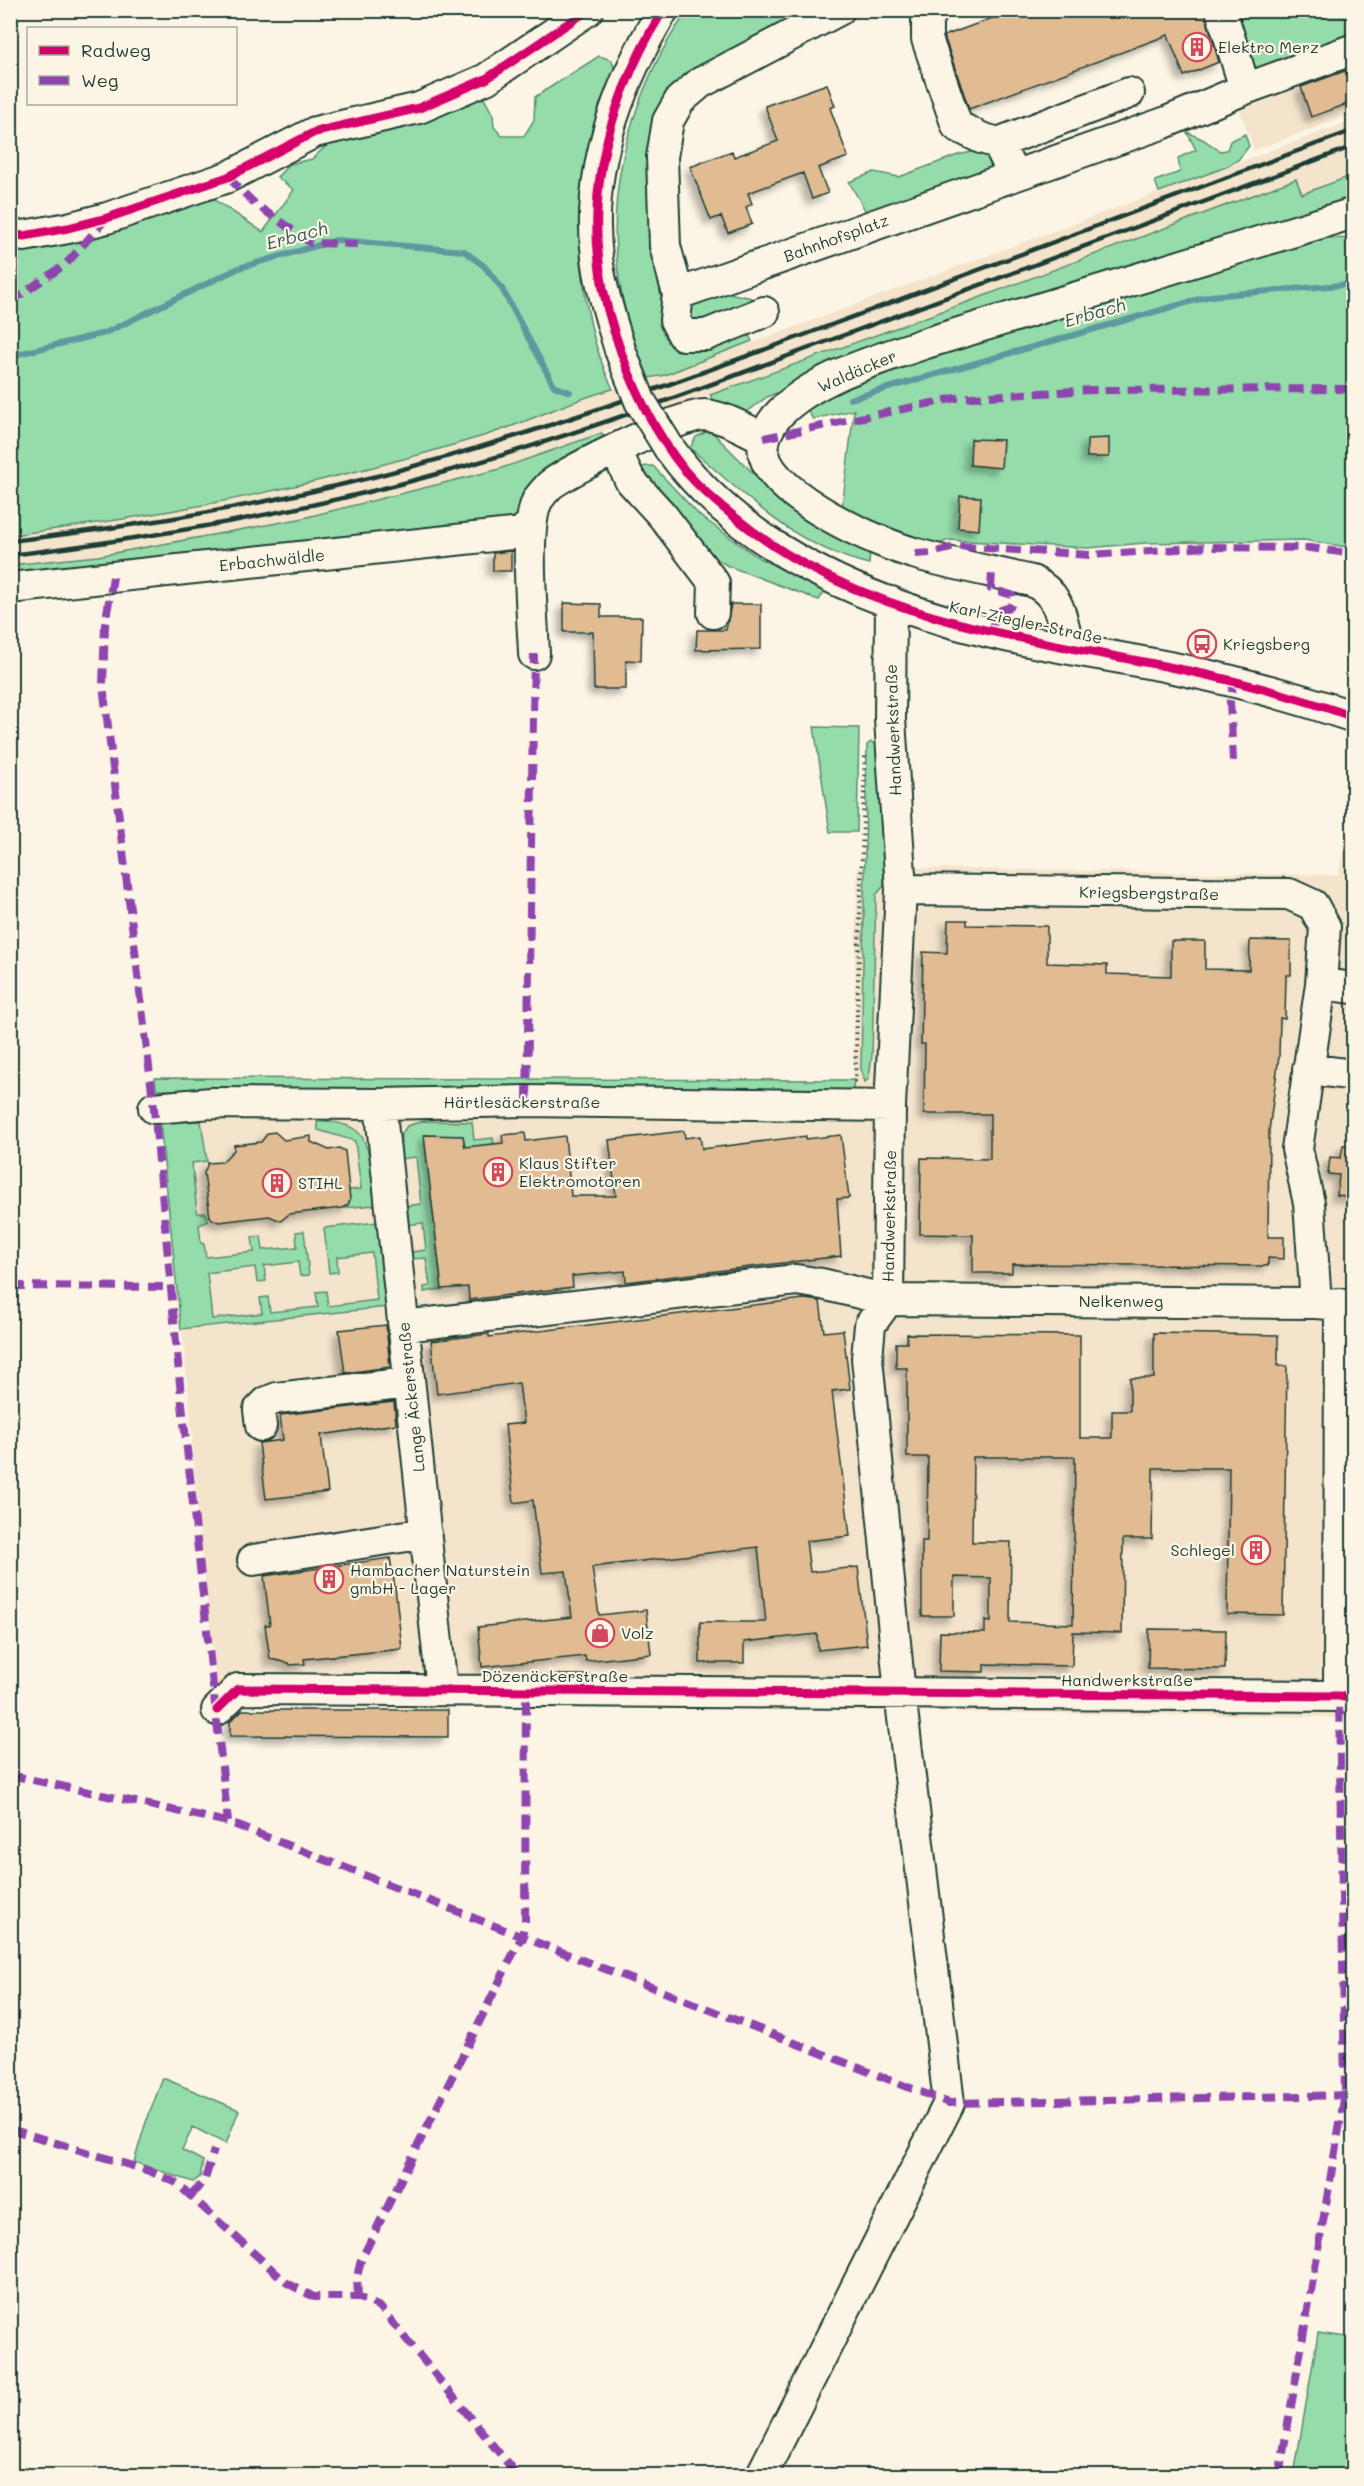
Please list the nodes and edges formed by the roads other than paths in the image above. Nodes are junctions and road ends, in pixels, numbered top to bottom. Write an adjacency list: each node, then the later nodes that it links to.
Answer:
1 (588, 10): 12 (street)
2 (663, 10): 19 (street, Karl-Ziegler-Straße, bridge)
3 (839, 10): 13 (street)
4 (933, 10): 9 (street)
5 (1221, 10): 7 (street)
6 (1353, 49): 7 (street, Bahnhofsplatz)
7 (1245, 89): 10 (street, Bahnhofsplatz)
8 (1130, 93): 9 (street)
9 (998, 143): 10 (street)
10 (1014, 174): 13 (street, Bahnhofsplatz)
11 (1353, 213): 15 (street, Waldäcker)
12 (10, 234)
13 (678, 294): 14 (street)
14 (764, 312)
15 (764, 438): 16 (street); 21 (street)
16 (618, 448): 17 (street); 20 (street)
17 (530, 524): 18 (street, Erbachwäldle); 22 (street)
18 (10, 588)
19 (891, 602): 21 (street, Karl-Ziegler-Straße); 24 (street, Handwerkstraße)
20 (713, 613)
21 (1069, 647): 23 (street, Karl-Ziegler-Straße)
22 (534, 654)
23 (1353, 717)
24 (901, 890): 25 (street, Kriegsbergstraße); 30 (street, Handwerkstraße)
25 (1321, 984): 26 (street); 27 (street, Kriegsbergstraße)
26 (1353, 988)
27 (1308, 1069): 28 (street); 33 (street, Kriegsbergstraße)
28 (1353, 1075)
29 (380, 1104): 30 (street, Härtlesäckerstraße); 31 (street, Härtlesäckerstraße); 34 (street, Lange Äckerstraße)
30 (890, 1106): 32 (street, Handwerkstraße)
31 (154, 1108)
32 (888, 1299): 33 (street, Nelkenweg); 34 (street, Nelkenweg); 40 (street, Handwerkstraße)
33 (1336, 1304): 41 (street, Kriegsbergstraße)
34 (404, 1326): 35 (street, Lange Äckerstraße)
35 (409, 1383): 36 (street); 37 (street, Lange Äckerstraße)
36 (261, 1426)
37 (426, 1533): 38 (street); 39 (street, Lange Äckerstraße)
38 (253, 1560)
39 (442, 1690): 40 (street, Dözenäckerstraße); 42 (street, Dözenäckerstraße)
40 (900, 1693): 41 (street, Handwerkstraße); 43 (street)
41 (1346, 1698)
42 (217, 1710)
43 (761, 2475)

